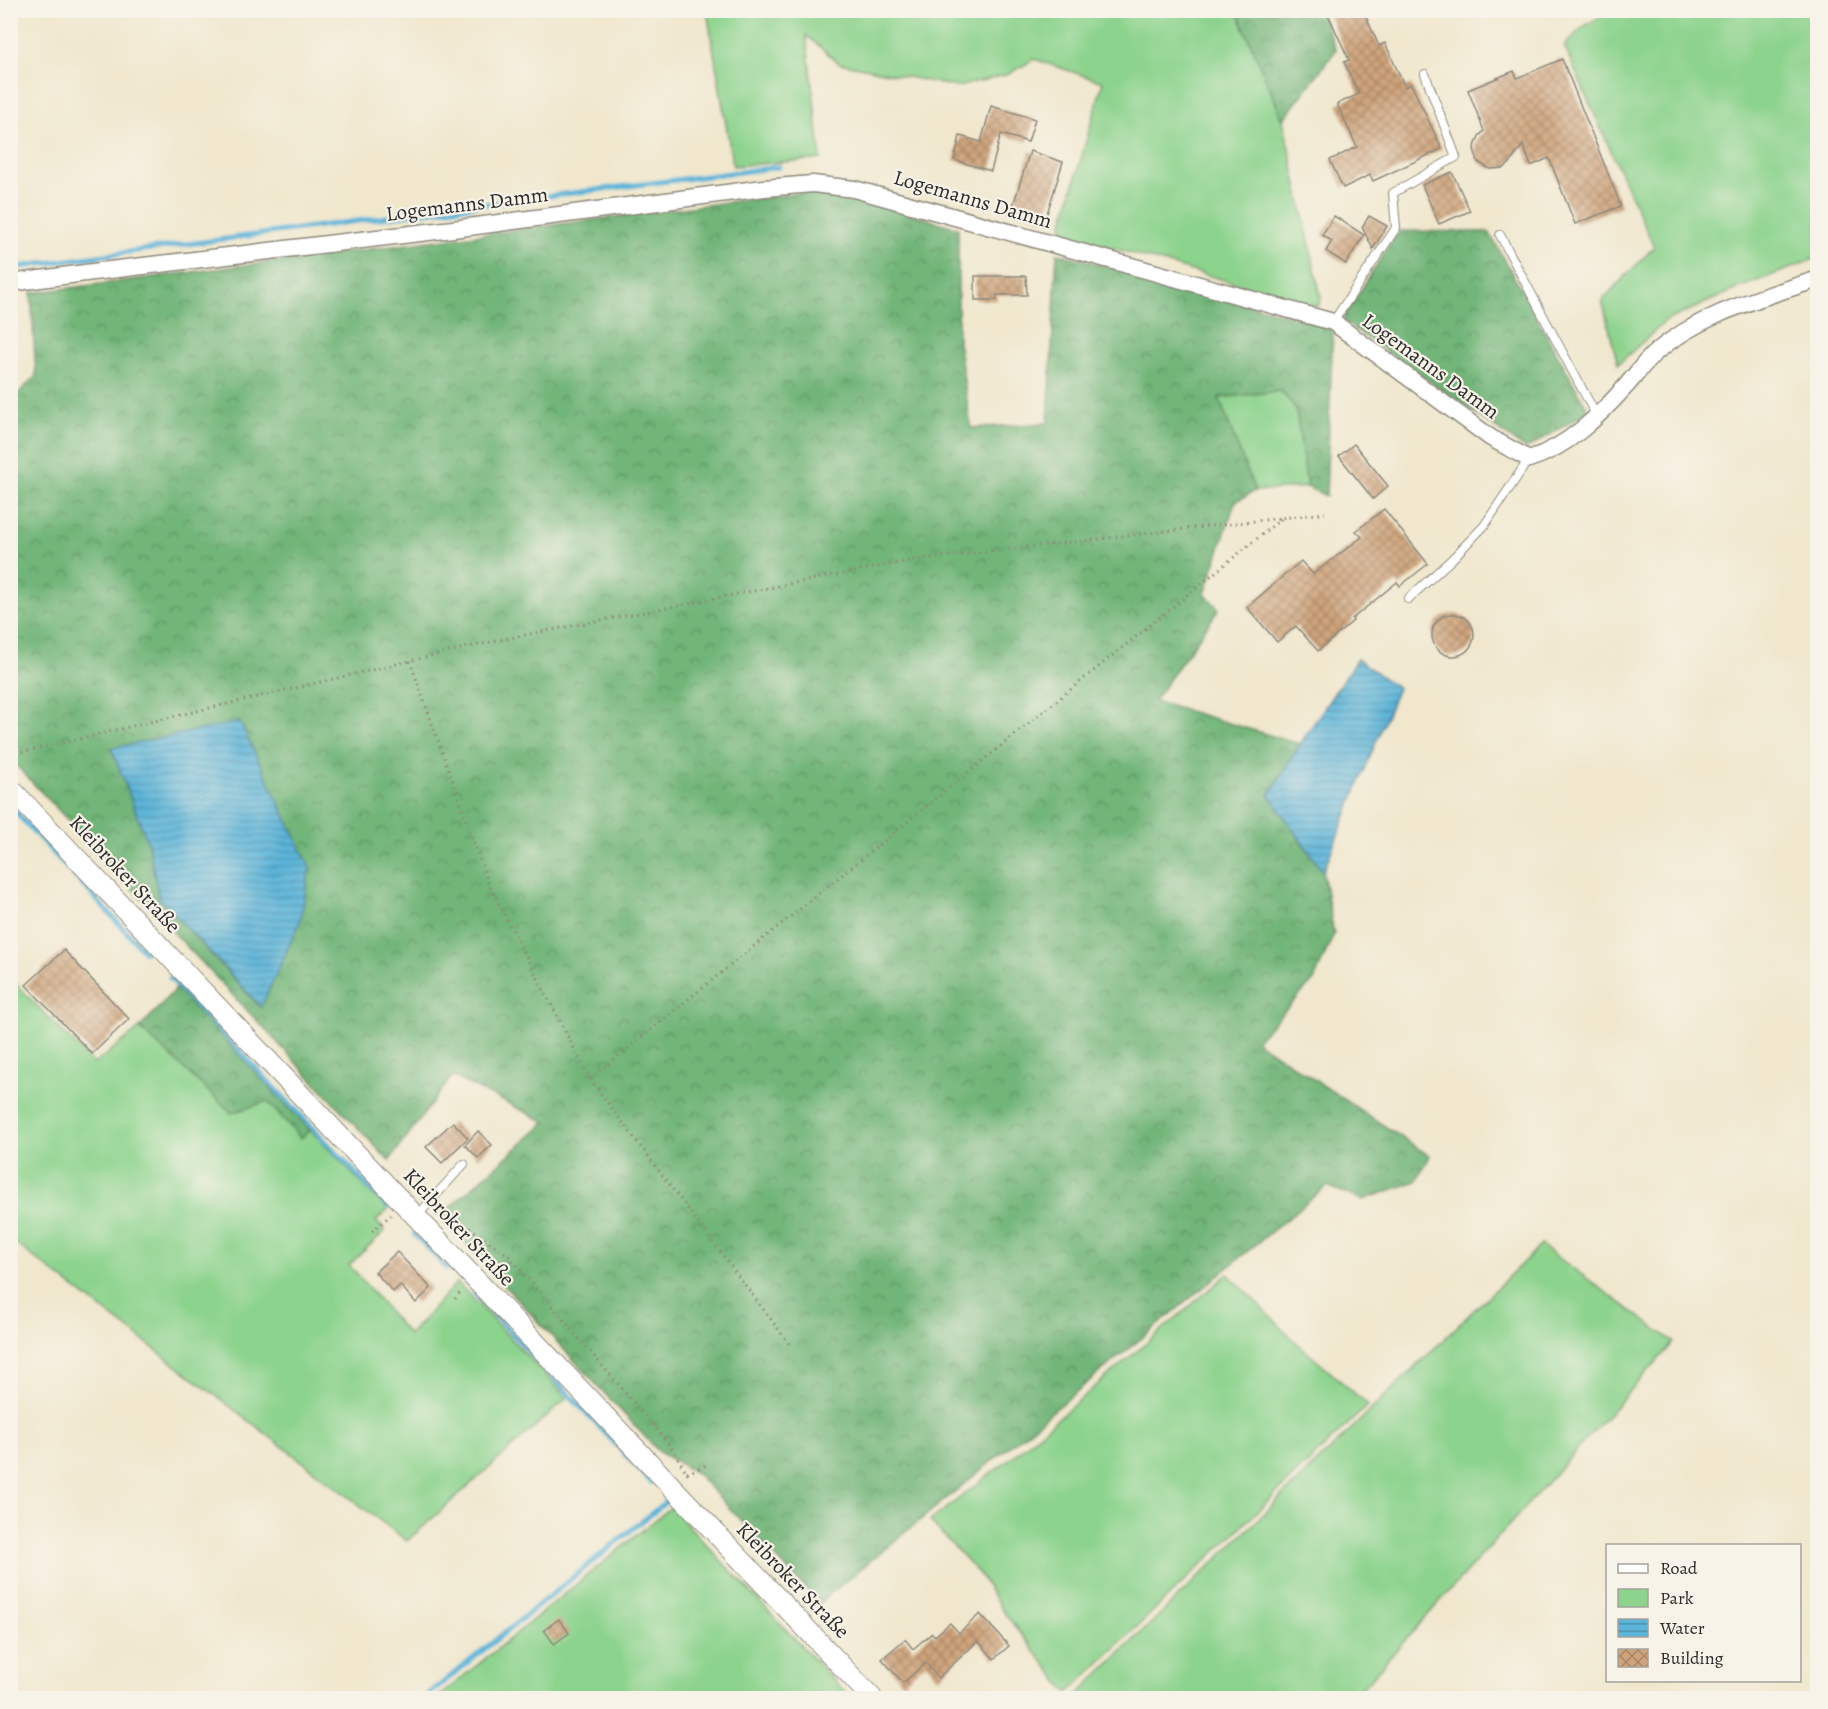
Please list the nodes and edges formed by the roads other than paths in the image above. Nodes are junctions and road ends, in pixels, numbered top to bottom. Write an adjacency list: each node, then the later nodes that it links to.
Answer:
1 (1425, 74): 5 (lane)
2 (1500, 235): 6 (lane)
3 (1818, 279): 6 (street)
4 (10, 283): 5 (street, Logemanns Damm)
5 (1333, 322): 7 (street, Logemanns Damm)
6 (1596, 415): 7 (street)
7 (1529, 459): 8 (lane)
8 (1408, 599)
9 (10, 788): 11 (street, Kleibroker Straße)
10 (464, 1164): 11 (lane)
11 (410, 1210): 12 (street, Kleibroker Straße)
12 (872, 1698)

